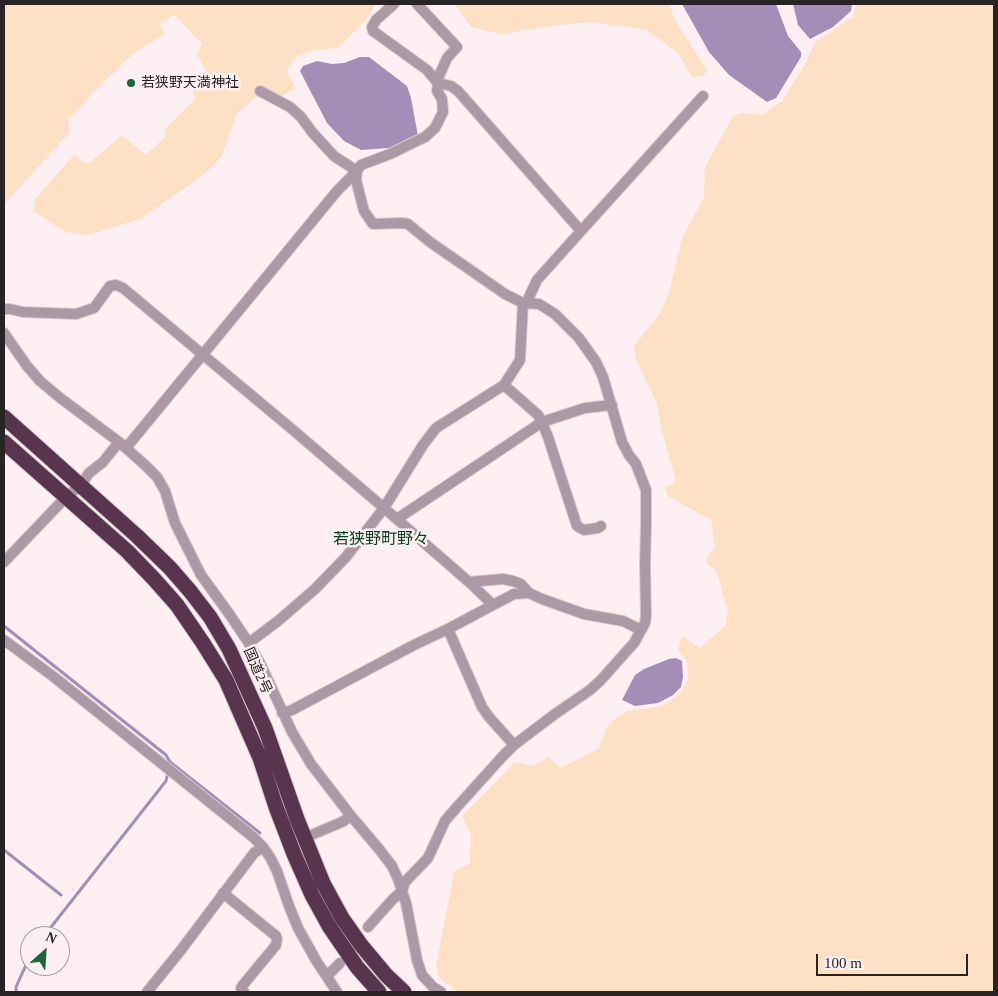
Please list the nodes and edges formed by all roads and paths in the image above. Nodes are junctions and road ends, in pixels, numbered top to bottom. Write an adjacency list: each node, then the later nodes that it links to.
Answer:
1 (394, 4): 3 (street)
2 (417, 4): 3 (street)
3 (438, 83): 6 (street); 7 (street)
4 (260, 92): 6 (street)
5 (703, 96): 7 (street)
6 (357, 171): 8 (street); 11 (street)
7 (580, 231): 8 (street)
8 (526, 303): 12 (street); 13 (street)
9 (4, 309): 11 (street)
10 (4, 333): 17 (street)
11 (202, 356): 17 (street); 20 (street)
12 (504, 385): 15 (street); 20 (street)
13 (612, 405): 15 (street); 28 (street)
14 (4, 417): 18 (highway, 国道2号)
15 (542, 422): 21 (street); 22 (street)
16 (4, 442): 19 (highway)
17 (123, 445): 18 (street); 30 (street)
18 (81, 485): 19 (street); 34 (highway, 国道2号)
19 (66, 497): 23 (street); 44 (highway)
20 (384, 508): 21 (street); 30 (street)
21 (397, 519): 24 (street)
22 (601, 526)
23 (4, 562)
24 (469, 582): 25 (street); 26 (street)
25 (529, 593): 26 (street); 28 (street)
26 (493, 604): 27 (street)
27 (448, 630): 31 (street); 32 (street)
28 (641, 630): 32 (street)
29 (4, 640): 35 (street)
30 (248, 642): 31 (street)
31 (282, 713): 33 (street)
32 (514, 746): 36 (street)
33 (350, 816): 34 (street); 36 (street)
34 (304, 838): 45 (highway, 国道2号)
35 (263, 847): 37 (street); 40 (street)
36 (402, 891): 38 (street); 46 (street)
37 (223, 893): 41 (street); 42 (street)
38 (368, 926)
39 (340, 963): 40 (street)
40 (327, 976): 43 (street)
41 (147, 992)
42 (244, 992)
43 (337, 992)
44 (379, 992)
45 (404, 992)
46 (441, 992)

